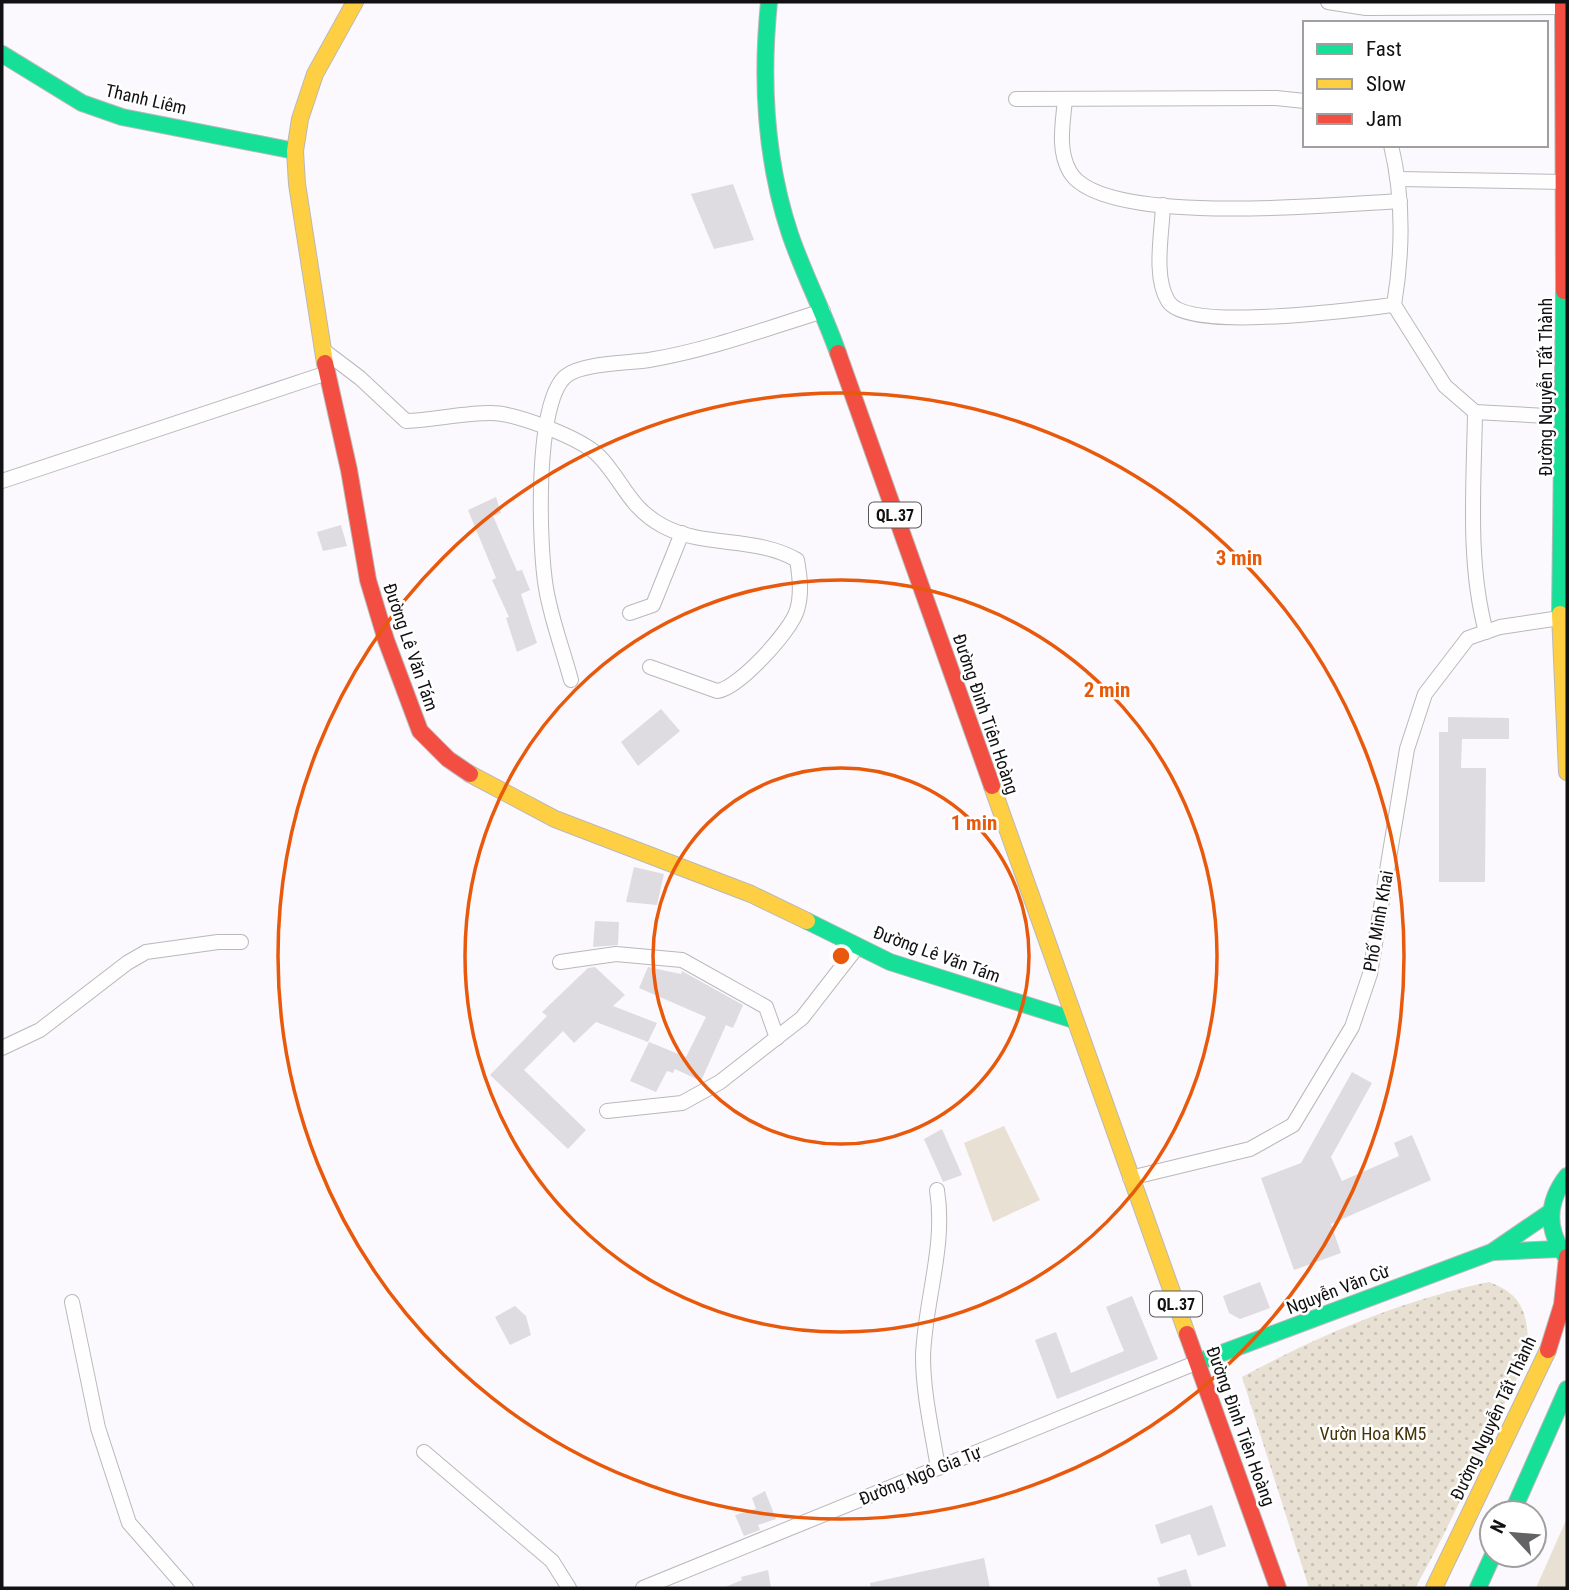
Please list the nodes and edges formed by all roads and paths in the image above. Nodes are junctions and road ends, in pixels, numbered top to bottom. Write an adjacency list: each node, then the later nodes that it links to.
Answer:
1 (355, 2): 10 (main road, Đường Lê Văn Tám)
2 (769, 2): 16 (main road, Đường Đinh Tiên Hoàng / QL.37)
3 (1328, 2): 4 (street)
4 (1563, 4): 12 (main road, Đường Nguyễn Tất Thành)
5 (2, 54): 10 (main road, Thanh Liêm)
6 (1016, 99): 7 (street)
7 (1065, 99): 8 (street); 14 (street)
8 (1303, 101)
9 (1391, 147): 11 (street)
10 (295, 151): 18 (main road, Đường Lê Văn Tám)
11 (1399, 179): 12 (street); 13 (street)
12 (1564, 182): 17 (main road, Đường Nguyễn Tất Thành)
13 (1400, 201): 14 (street); 15 (street)
14 (1163, 205): 15 (street)
15 (1394, 304): 20 (street)
16 (823, 311): 22 (street); 34 (main road, Đường Đinh Tiên Hoàng / QL.37)
17 (1566, 327): 21 (main road, Đường Nguyễn Tất Thành)
18 (323, 350): 19 (main road, Đường Lê Văn Tám); 22 (street)
19 (327, 373): 23 (street); 32 (main road, Đường Lê Văn Tám)
20 (1475, 412): 21 (street); 27 (street)
21 (1565, 417): 26 (main road, Đường Nguyễn Tất Thành)
22 (546, 428): 24 (street); 29 (street)
23 (2, 481)
24 (682, 533): 25 (street); 28 (street)
25 (630, 613)
26 (1564, 617): 27 (street, Phố Minh Khai); 30 (main road, Đường Nguyễn Tất Thành)
27 (1486, 632): 39 (street, Phố Minh Khai)
28 (650, 667)
29 (572, 680)
30 (1567, 772)
31 (241, 942): 36 (street)
32 (858, 946): 34 (main road, Đường Lê Văn Tám); 35 (street)
33 (560, 962): 35 (street)
34 (1074, 1020): 39 (main road, Đường Đinh Tiên Hoàng / QL.37)
35 (777, 1038): 37 (street)
36 (2, 1048)
37 (607, 1111)
38 (1567, 1176): 41 (main road)
39 (1130, 1178): 45 (main road, Đường Đinh Tiên Hoàng / QL.37)
40 (937, 1190): 48 (street)
41 (1549, 1213): 42 (main road, Nguyễn Văn Cừ); 43 (main road)
42 (1492, 1252): 43 (main road, Nguyễn Văn Cừ); 45 (main road, Nguyễn Văn Cừ)
43 (1564, 1255): 55 (main road, Đường Nguyễn Tất Thành)
44 (72, 1302): 51 (street)
45 (1198, 1362): 48 (street, Đường Ngô Gia Tự); 54 (main road, Đường Đinh Tiên Hoàng / QL.37)
46 (1567, 1389): 49 (main road)
47 (424, 1452): 52 (street)
48 (937, 1468): 53 (street, Đường Ngô Gia Tự)
49 (1518, 1499)
50 (1487, 1569): 56 (main road)
51 (186, 1588)
52 (569, 1588)
53 (643, 1588)
54 (1278, 1588)
55 (1434, 1588)
56 (1478, 1588)

